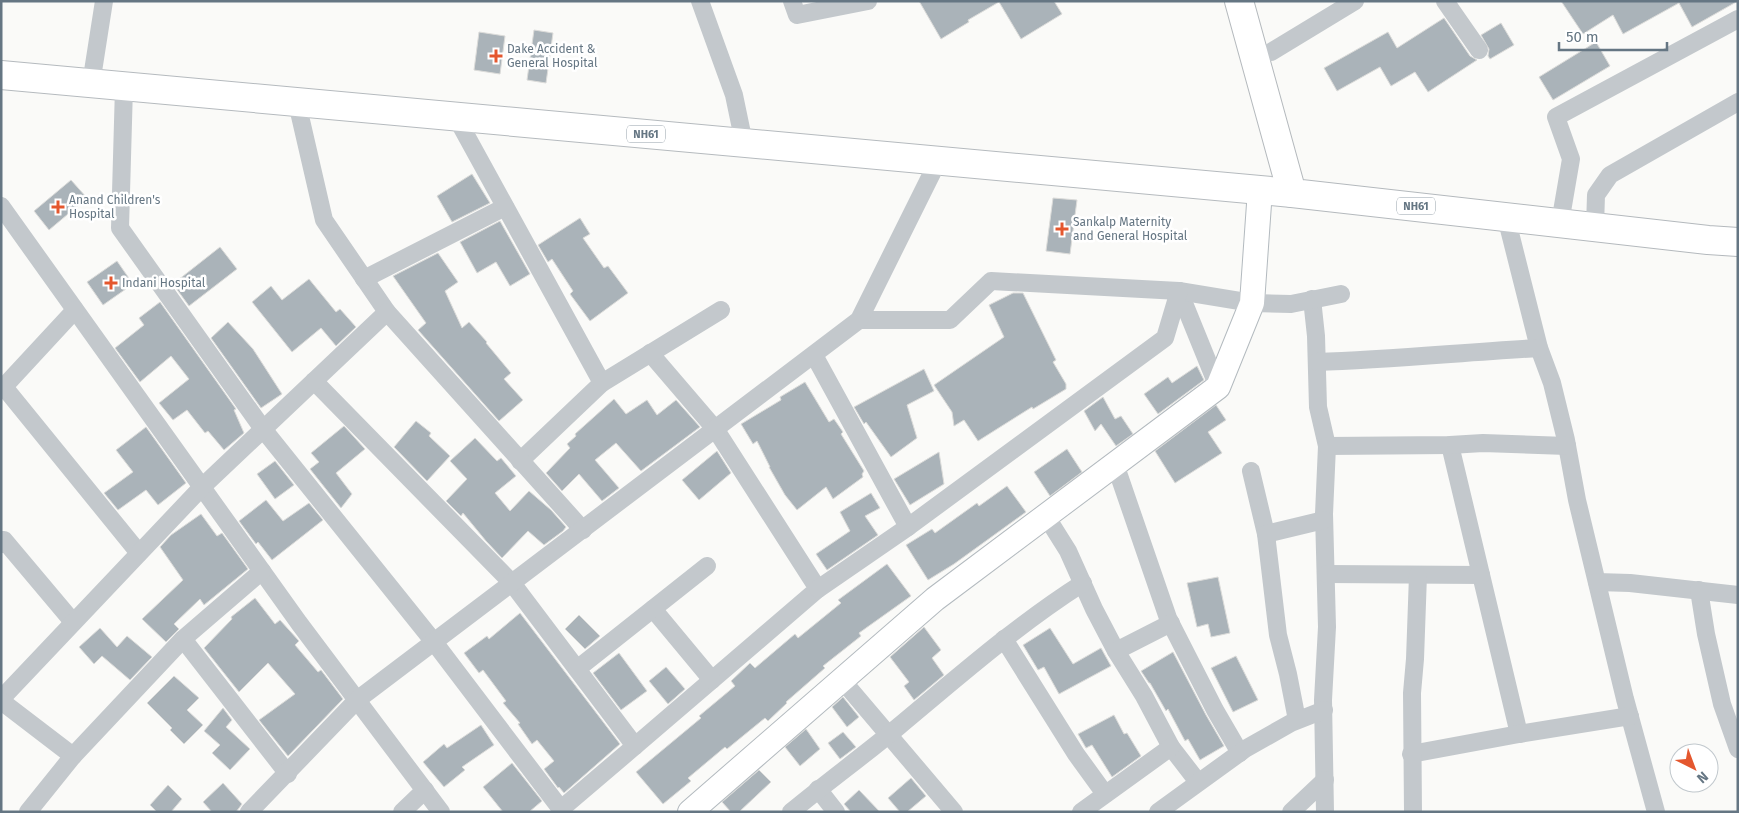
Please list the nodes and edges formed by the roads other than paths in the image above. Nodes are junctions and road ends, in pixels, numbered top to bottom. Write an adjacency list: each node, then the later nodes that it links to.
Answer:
1 (104, 1): 12 (street)
2 (700, 1): 17 (street)
3 (792, 1): 4 (street)
4 (868, 1)
5 (1239, 1): 20 (main road)
6 (1355, 1): 10 (street)
7 (1445, 1): 9 (street)
8 (1738, 19): 24 (street)
9 (1479, 50)
10 (1271, 52)
11 (1, 76): 12 (main road, NH61)
12 (91, 84): 13 (main road, NH61)
13 (124, 87): 14 (main road, NH61); 44 (street)
14 (297, 102): 16 (main road, NH61); 27 (street)
15 (1738, 102): 25 (street)
16 (456, 117): 17 (main road, NH61); 22 (street)
17 (744, 143): 18 (main road, NH61)
18 (938, 161): 19 (main road, NH61); 35 (street)
19 (1260, 190): 20 (main road, NH61); 31 (street)
20 (1292, 193): 23 (main road, NH61)
21 (1, 206): 32 (street)
22 (505, 207): 27 (street); 41 (street)
23 (1506, 217): 24 (main road, NH61); 36 (street)
24 (1560, 223): 25 (main road, NH61)
25 (1595, 227): 26 (main road, NH61)
26 (1738, 242)
27 (364, 279): 34 (street)
28 (1179, 291): 31 (street); 35 (street); 42 (street); 55 (street)
29 (1341, 294): 30 (street)
30 (1312, 299): 31 (street); 39 (street)
31 (1252, 303): 42 (street)
32 (75, 310): 43 (street); 52 (street)
33 (721, 310): 37 (street)
34 (387, 312): 40 (street); 49 (street)
35 (859, 320): 38 (street)
36 (1539, 348): 39 (street); 48 (street)
37 (650, 353): 41 (street); 45 (street)
38 (814, 354): 45 (street); 55 (street)
39 (1317, 362): 47 (street)
40 (314, 381): 44 (street); 67 (street)
41 (602, 383): 49 (street)
42 (1218, 387): 50 (street)
43 (3, 388): 59 (street)
44 (263, 429): 52 (street); 76 (street)
45 (716, 430): 56 (street); 68 (street)
46 (1450, 445): 47 (street); 48 (street); 64 (street)
47 (1327, 446): 54 (street)
48 (1567, 446): 66 (street)
49 (520, 461): 56 (street)
50 (1116, 464): 53 (street); 73 (street)
51 (1251, 471): 57 (street)
52 (202, 487): 59 (street); 61 (street)
53 (1046, 516): 65 (street); 80 (street)
54 (1324, 520): 57 (street); 62 (street)
55 (908, 527): 68 (street)
56 (583, 530): 67 (street)
57 (1266, 534): 85 (street)
58 (2, 540): 72 (street)
59 (139, 553): 72 (street)
60 (707, 566): 71 (street)
61 (262, 571): 74 (street); 82 (street)
62 (1327, 574): 63 (street); 83 (street)
63 (1418, 575): 64 (street); 93 (street)
64 (1481, 575): 88 (street)
65 (1083, 582): 75 (street); 77 (street)
66 (1597, 582): 69 (street); 84 (street)
67 (512, 584): 76 (street); 78 (street)
68 (818, 589): 79 (street)
69 (1699, 590): 70 (street); 86 (street)
70 (1738, 595)
71 (653, 609): 78 (street); 79 (street)
72 (73, 622): 81 (street)
73 (1170, 623): 77 (street); 92 (street)
74 (183, 638): 94 (street); 95 (street)
75 (1004, 638): 87 (street); 100 (street)
76 (434, 642): 82 (street); 102 (street)
77 (1116, 651): 90 (street)
78 (577, 670): 89 (street)
79 (712, 680): 89 (street)
80 (842, 680): 87 (street); 101 (street)
81 (3, 693): 94 (street)
82 (357, 700): 95 (street); 98 (street)
83 (1324, 710): 85 (street); 96 (street)
84 (1630, 716): 88 (street); 115 (street)
85 (1297, 720): 92 (street)
86 (1734, 726): 91 (street)
87 (889, 734): 99 (street); 109 (street)
88 (1518, 734): 93 (street)
89 (635, 746): 102 (street)
90 (1171, 747): 97 (street); 100 (street)
91 (1738, 749)
92 (1240, 753): 97 (street)
93 (1411, 754): 114 (street)
94 (73, 756): 103 (street)
95 (288, 774): 104 (street)
96 (1325, 780): 112 (street); 113 (street)
97 (1198, 782): 111 (street)
98 (424, 790): 105 (street); 106 (street)
99 (818, 790): 107 (street); 108 (street)
100 (1105, 794): 110 (street)
101 (698, 809)
102 (562, 811)
103 (28, 812)
104 (249, 812)
105 (402, 812)
106 (441, 812)
107 (791, 812)
108 (836, 812)
109 (954, 812)
110 (1081, 812)
111 (1158, 812)
112 (1291, 812)
113 (1325, 812)
114 (1413, 812)
115 (1656, 812)

